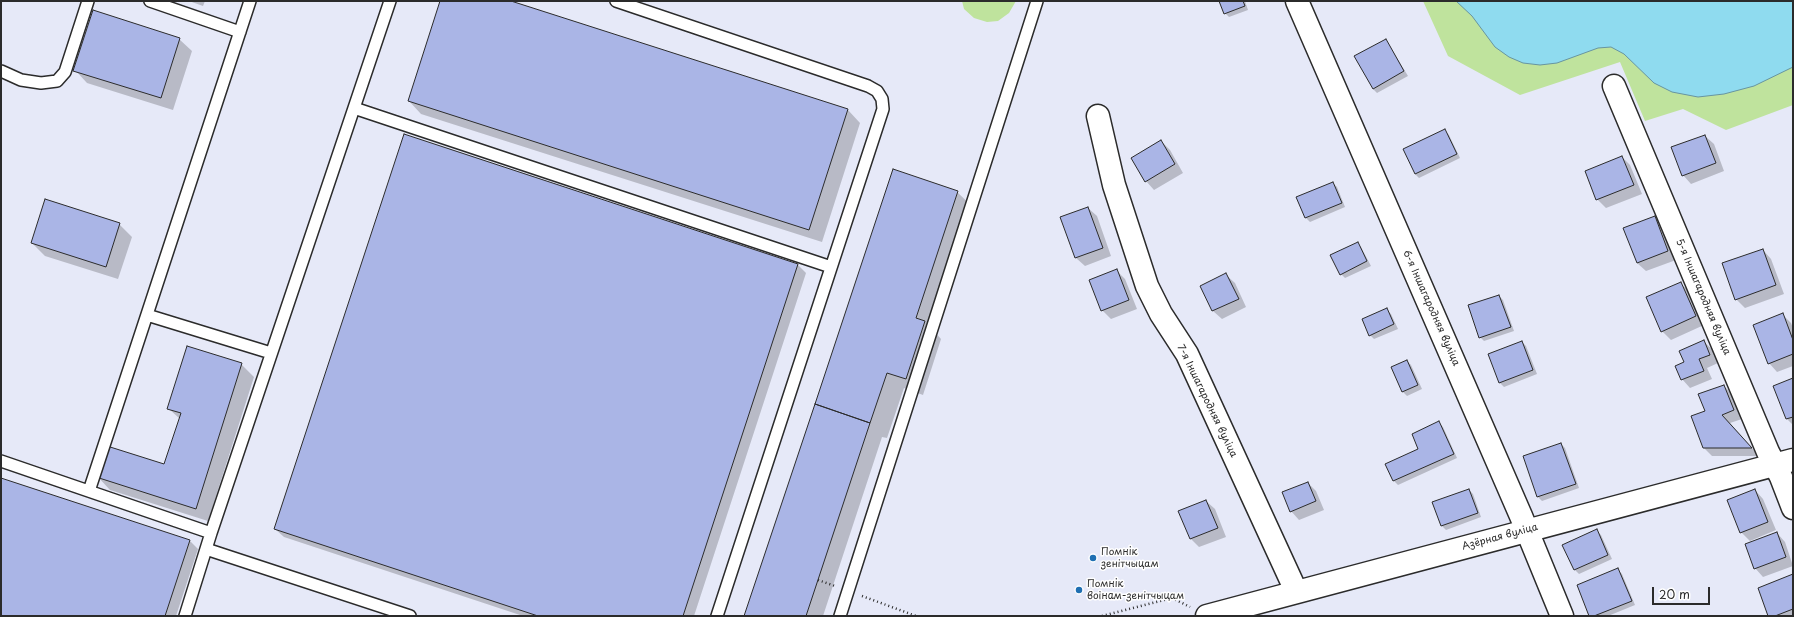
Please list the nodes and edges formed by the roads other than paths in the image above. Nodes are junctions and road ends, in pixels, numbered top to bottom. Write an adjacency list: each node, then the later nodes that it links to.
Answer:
1 (88, 1): 9 (lane)
2 (150, 1): 8 (lane)
3 (250, 1): 8 (lane)
4 (390, 1): 11 (lane)
5 (616, 1): 13 (lane)
6 (1037, 1): 28 (lane)
7 (1297, 1): 20 (street, 6-я Іншагародняя вуліца)
8 (240, 32): 14 (lane)
9 (1, 71)
10 (1614, 86): 17 (street, 5-я Іншагародняя вуліца)
11 (354, 108): 13 (lane); 15 (lane)
12 (1098, 116): 23 (street, 7-я Іншагародняя вуліца)
13 (831, 267): 27 (lane)
14 (147, 315): 15 (lane); 18 (lane)
15 (271, 353): 21 (lane)
16 (1, 461): 18 (lane)
17 (1784, 462): 19 (street, 5-я Іншагародняя вуліца); 20 (street, Азёрная вуліца)
18 (89, 491): 21 (lane)
19 (1793, 508)
20 (1527, 530): 23 (street, Азёрная вуліца); 30 (street, 6-я Іншагародняя вуліца)
21 (210, 533): 22 (lane)
22 (206, 549): 24 (lane); 25 (lane)
23 (1296, 591): 29 (street, Азёрная вуліца)
24 (388, 612): 26 (lane)
25 (185, 616)
26 (410, 616)
27 (718, 616)
28 (840, 616)
29 (1208, 616)
30 (1562, 616)

